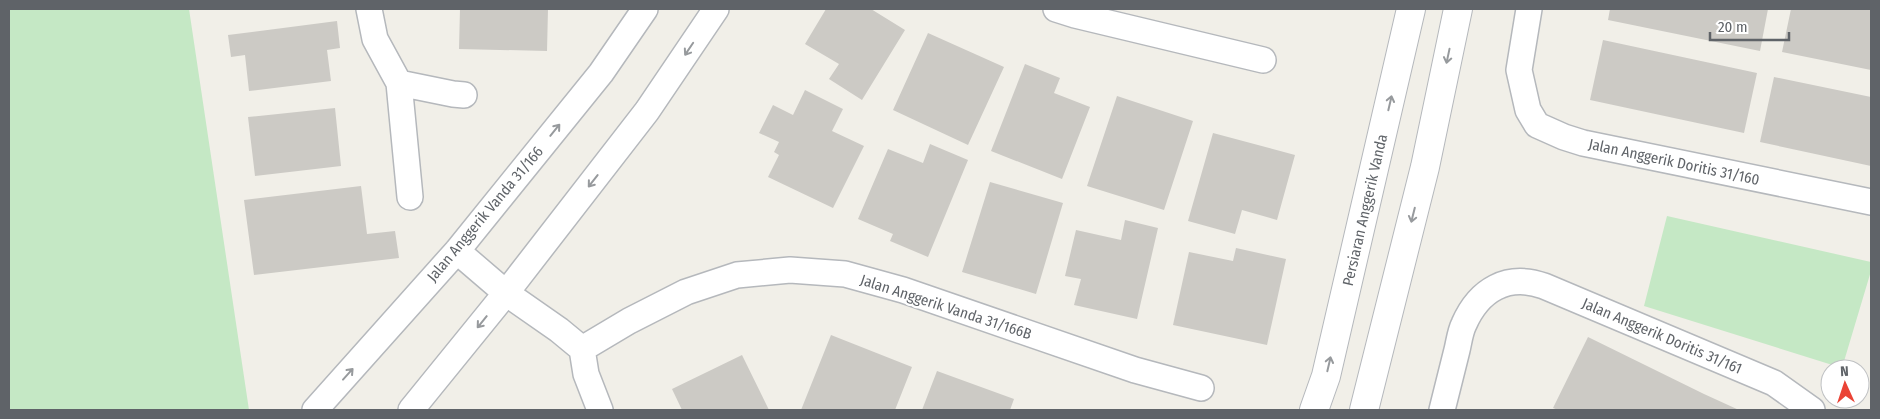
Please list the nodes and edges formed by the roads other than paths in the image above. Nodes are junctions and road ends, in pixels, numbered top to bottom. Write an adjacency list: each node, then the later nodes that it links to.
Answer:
1 (369, 9): 9 (street)
2 (645, 9): 13 (street, Jalan Anggerik Vanda 31/166, one-way to 2)
3 (716, 9): 14 (street, one-way to 14)
4 (1056, 9): 8 (street)
5 (1411, 9): 20 (street, Persiaran Anggerik Vanda, one-way to 5)
6 (1458, 9): 21 (street, one-way to 21)
7 (1529, 9): 12 (street, Jalan Anggerik Doritis 31/160)
8 (1264, 60)
9 (399, 83): 10 (street); 11 (street)
10 (464, 94)
11 (410, 197)
12 (1871, 202)
13 (457, 251): 14 (street); 17 (street, Jalan Anggerik Vanda 31/166, one-way to 13)
14 (506, 293): 15 (street); 18 (street, one-way to 18)
15 (582, 349): 16 (street, Jalan Anggerik Vanda 31/166B); 19 (street)
16 (1200, 388)
17 (315, 410)
18 (411, 410)
19 (600, 410)
20 (1314, 410)
21 (1364, 410)
22 (1442, 410): 23 (street, Jalan Anggerik Doritis 31/161)
23 (1812, 410)

